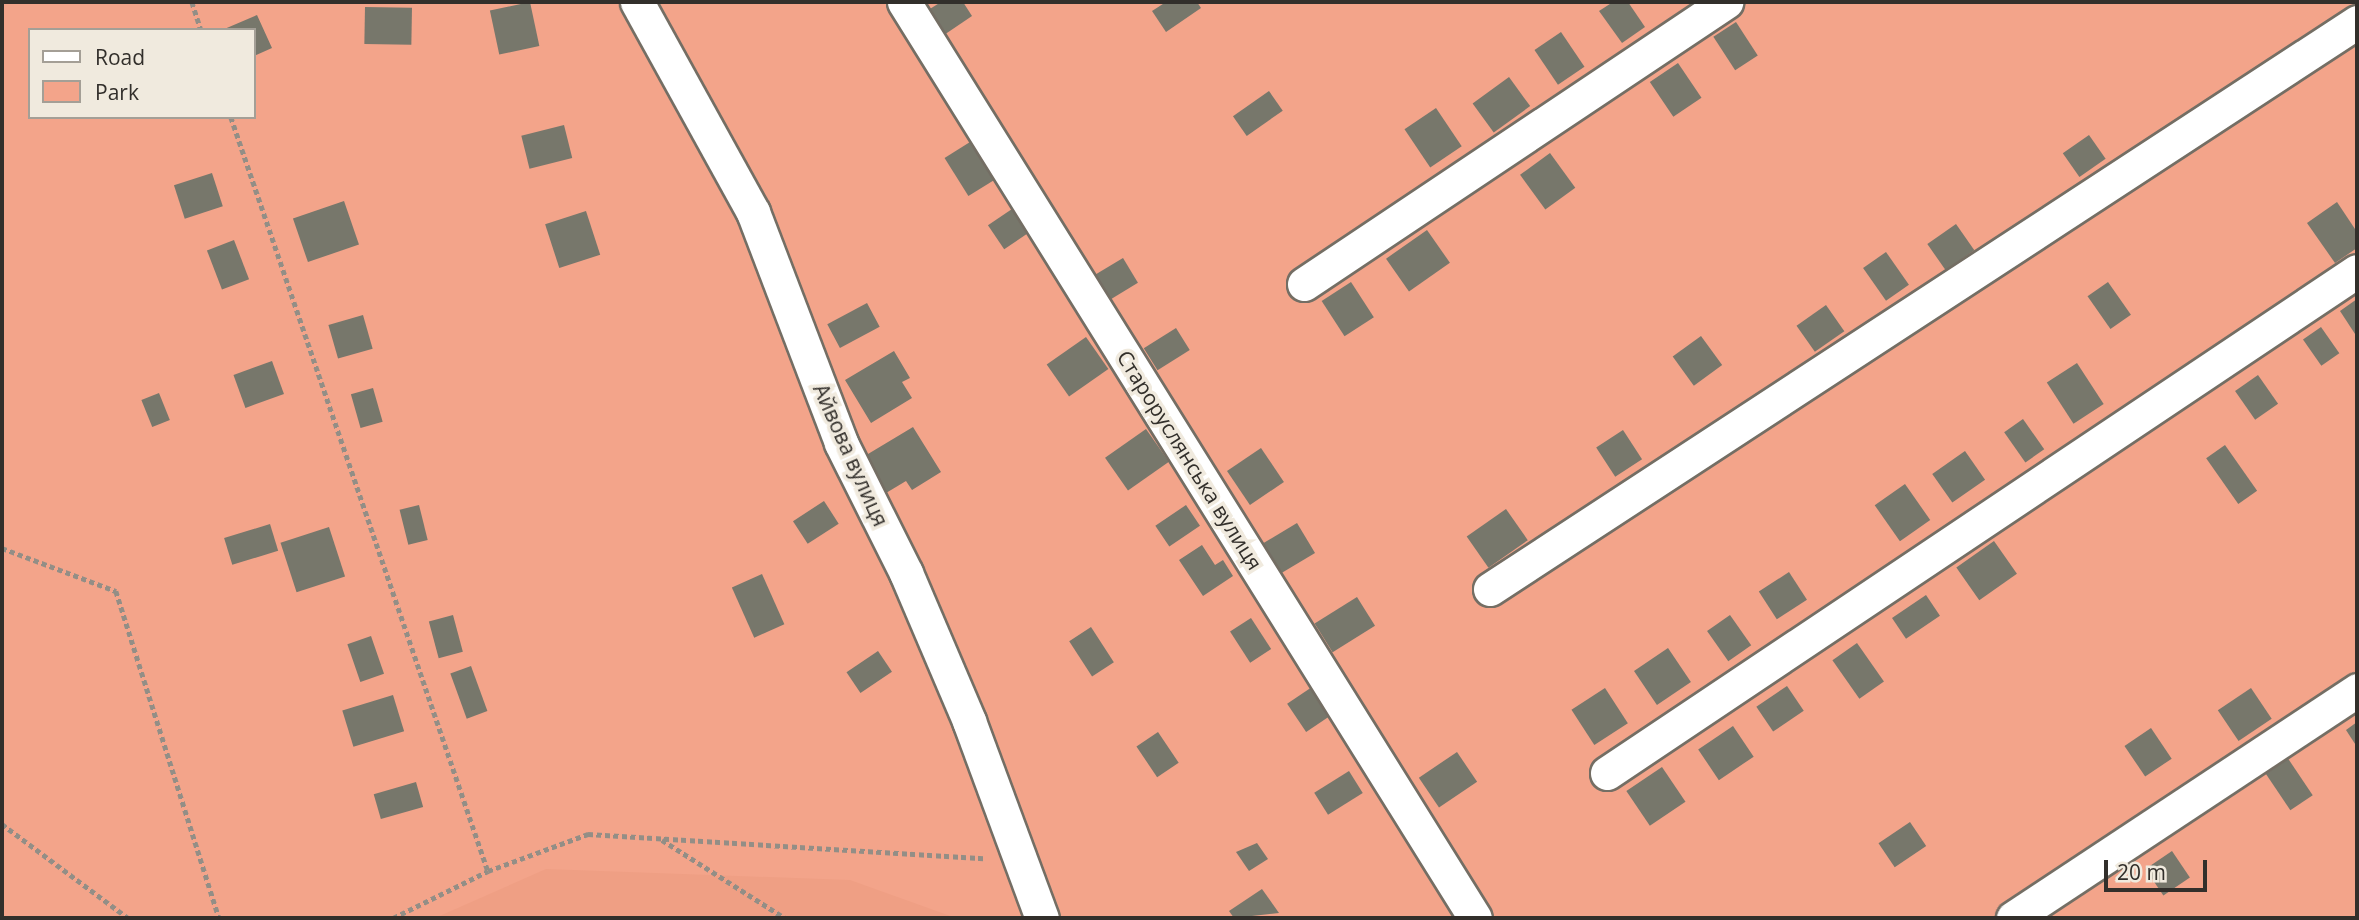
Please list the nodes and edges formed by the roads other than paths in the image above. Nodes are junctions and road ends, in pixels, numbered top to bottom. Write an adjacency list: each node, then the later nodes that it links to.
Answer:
1 (637, 2): 10 (street, Айвова вулиця)
2 (904, 2): 11 (street, Староруслянська вулиця)
3 (1726, 2): 6 (street)
4 (2357, 22): 7 (street)
5 (2357, 271): 9 (street)
6 (1304, 284)
7 (1490, 589)
8 (2357, 690): 12 (street)
9 (1607, 773)
10 (1042, 918)
11 (1475, 918)
12 (2014, 918)

